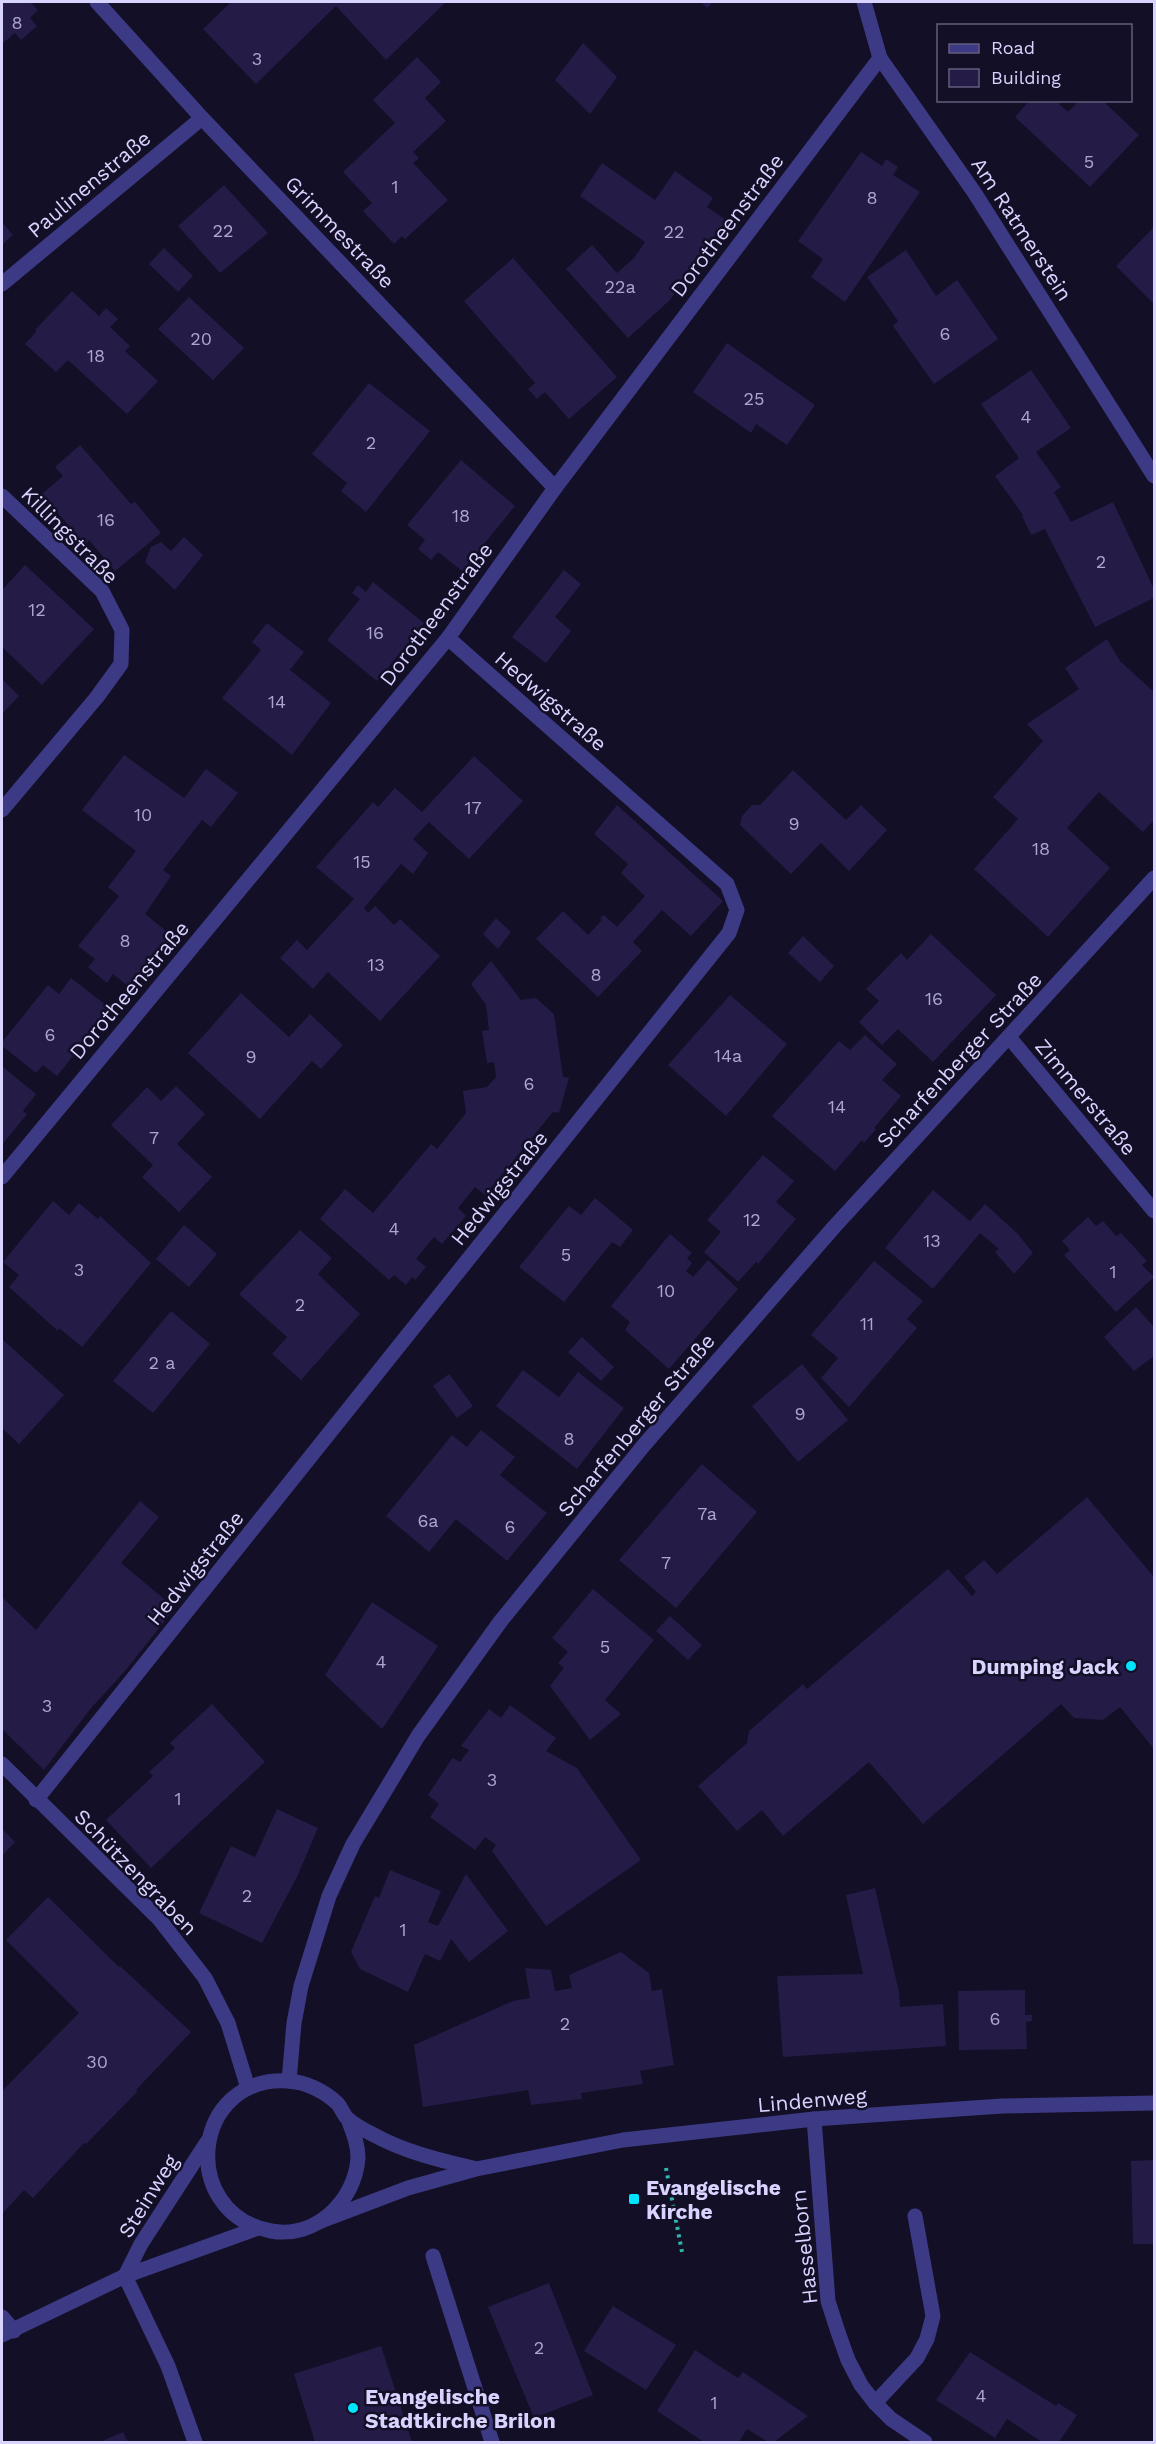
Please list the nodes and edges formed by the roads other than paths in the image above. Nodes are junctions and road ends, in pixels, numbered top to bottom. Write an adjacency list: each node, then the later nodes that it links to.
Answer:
1 (97, 2): 4 (street, Grimmestraße)
2 (864, 2): 3 (street, Am Ratmerstein)
3 (880, 58): 6 (street, Am Ratmerstein); 7 (street, Dorotheenstraße)
4 (202, 118): 5 (street, Paulinenstraße); 7 (street, Grimmestraße)
5 (2, 284)
6 (1155, 476)
7 (555, 488): 9 (street, Dorotheenstraße)
8 (2, 496): 10 (street, Killingstraße)
9 (448, 638): 13 (street, Dorotheenstraße); 16 (street, Hedwigstraße)
10 (2, 810)
11 (1155, 878): 12 (street, Scharfenberger Straße)
12 (1009, 1037): 14 (street, Zimmerstraße); 17 (street, Scharfenberger Straße)
13 (2, 1177)
14 (1155, 1211)
15 (2, 1764): 16 (street, Schützengraben)
16 (36, 1800): 18 (street, Schützengraben)
17 (288, 2081): 18 (street); 20 (street)
18 (248, 2088): 22 (street)
19 (1155, 2103): 21 (street, Lindenweg)
20 (348, 2119): 23 (street, Lindenweg); 25 (street)
21 (814, 2119): 23 (street, Lindenweg); 31 (street, Hasselborn)
22 (208, 2139): 26 (street); 28 (street, Steinweg)
23 (476, 2169): 25 (street, Lindenweg)
24 (915, 2216): 31 (street)
25 (321, 2221): 26 (street)
26 (258, 2228): 28 (street, Steinweg)
27 (433, 2256): 33 (street)
28 (124, 2276): 30 (street, Steinweg); 32 (street)
29 (2, 2316): 30 (street)
30 (8, 2333)
31 (875, 2403): 34 (street, Hasselborn)
32 (195, 2442)
33 (492, 2442)
34 (925, 2442)

